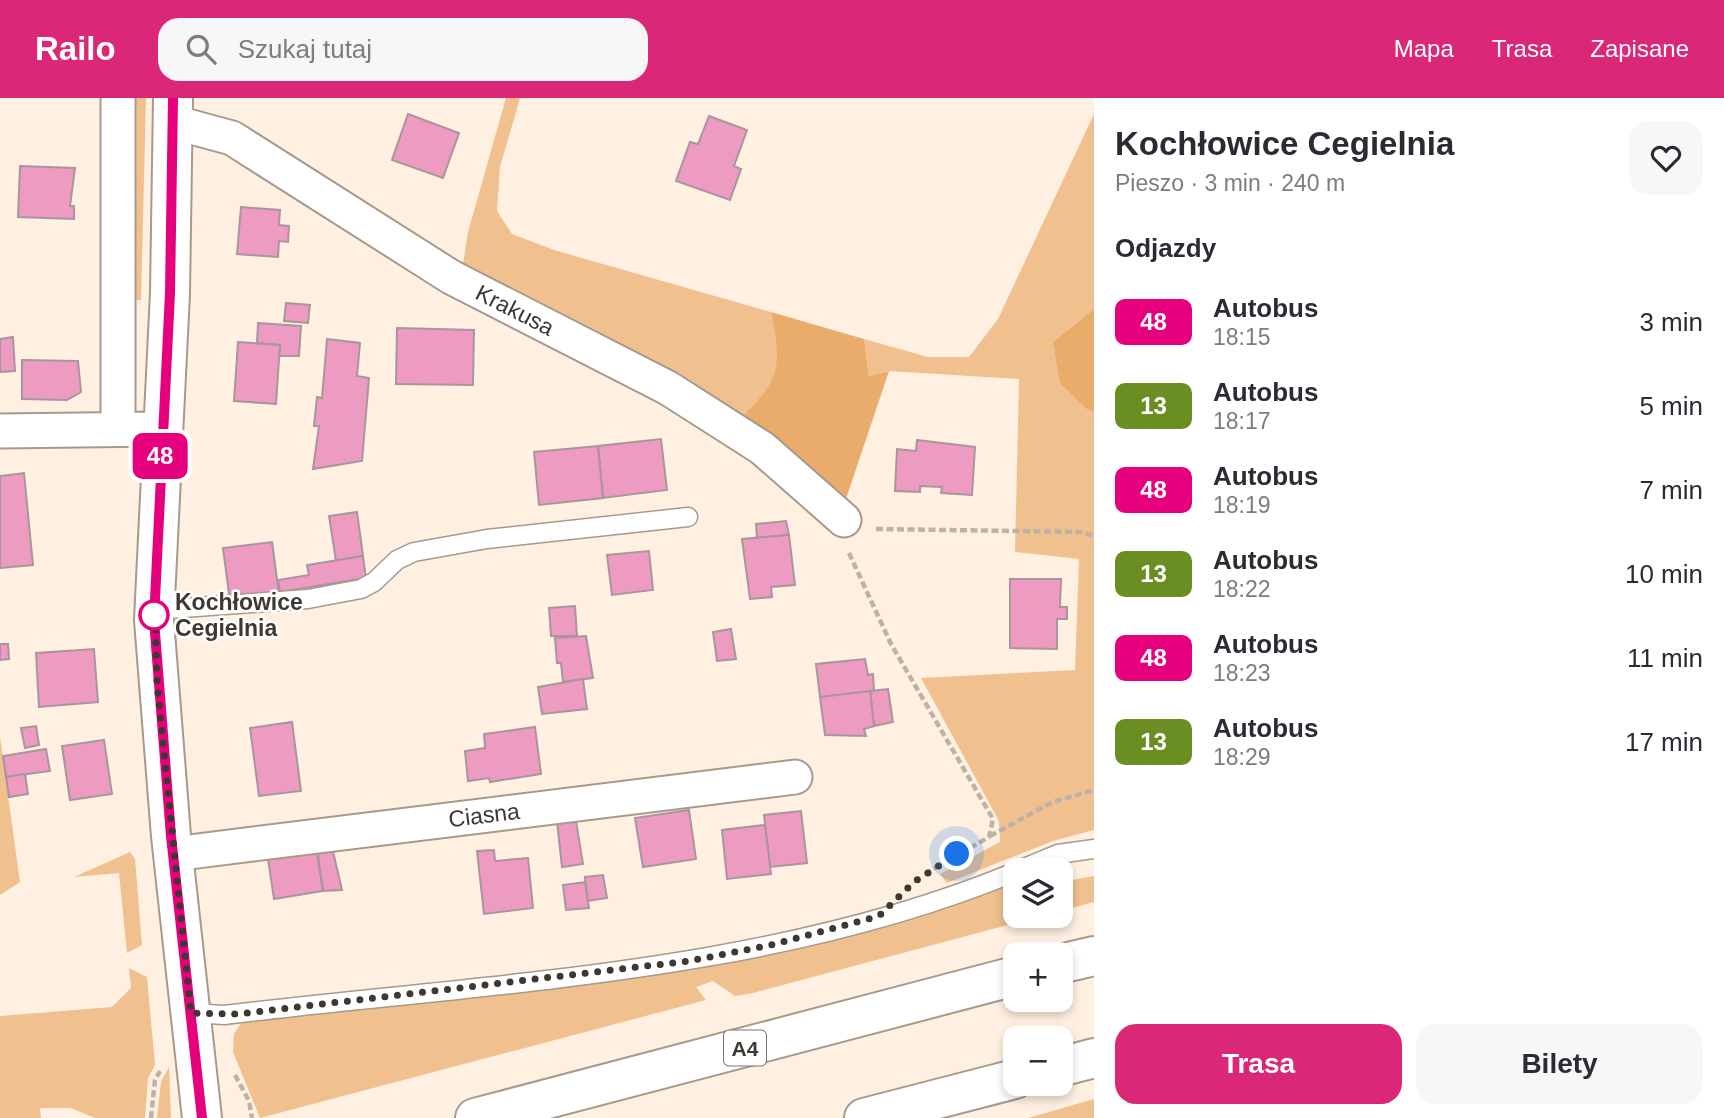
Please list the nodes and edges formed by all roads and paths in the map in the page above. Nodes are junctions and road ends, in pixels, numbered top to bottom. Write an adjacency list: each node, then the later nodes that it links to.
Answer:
1 (118, 98): 3 (street)
2 (173, 110): 4 (main road); 7 (street, Krakusa)
3 (117, 429): 4 (street); 5 (street)
4 (161, 429): 9 (main road)
5 (0, 431)
6 (688, 517): 9 (lane)
7 (844, 520): 8 (path); 12 (path)
8 (1094, 536)
9 (155, 610): 14 (main road)
10 (795, 777): 14 (street, Ciasna)
11 (1094, 790): 12 (path)
12 (989, 836): 17 (path)
13 (1094, 849): 15 (lane)
14 (173, 853): 21 (main road)
15 (1047, 858)
16 (1003, 877): 17 (lane)
17 (879, 916): 21 (lane)
18 (1094, 956): 19 (main road)
19 (1073, 961)
20 (1003, 979): 26 (main road, A4)
21 (191, 1013): 25 (main road)
22 (1094, 1058): 23 (main road)
23 (1073, 1064)
24 (1003, 1082): 27 (main road)
25 (202, 1118)
26 (475, 1118)
27 (864, 1118)

